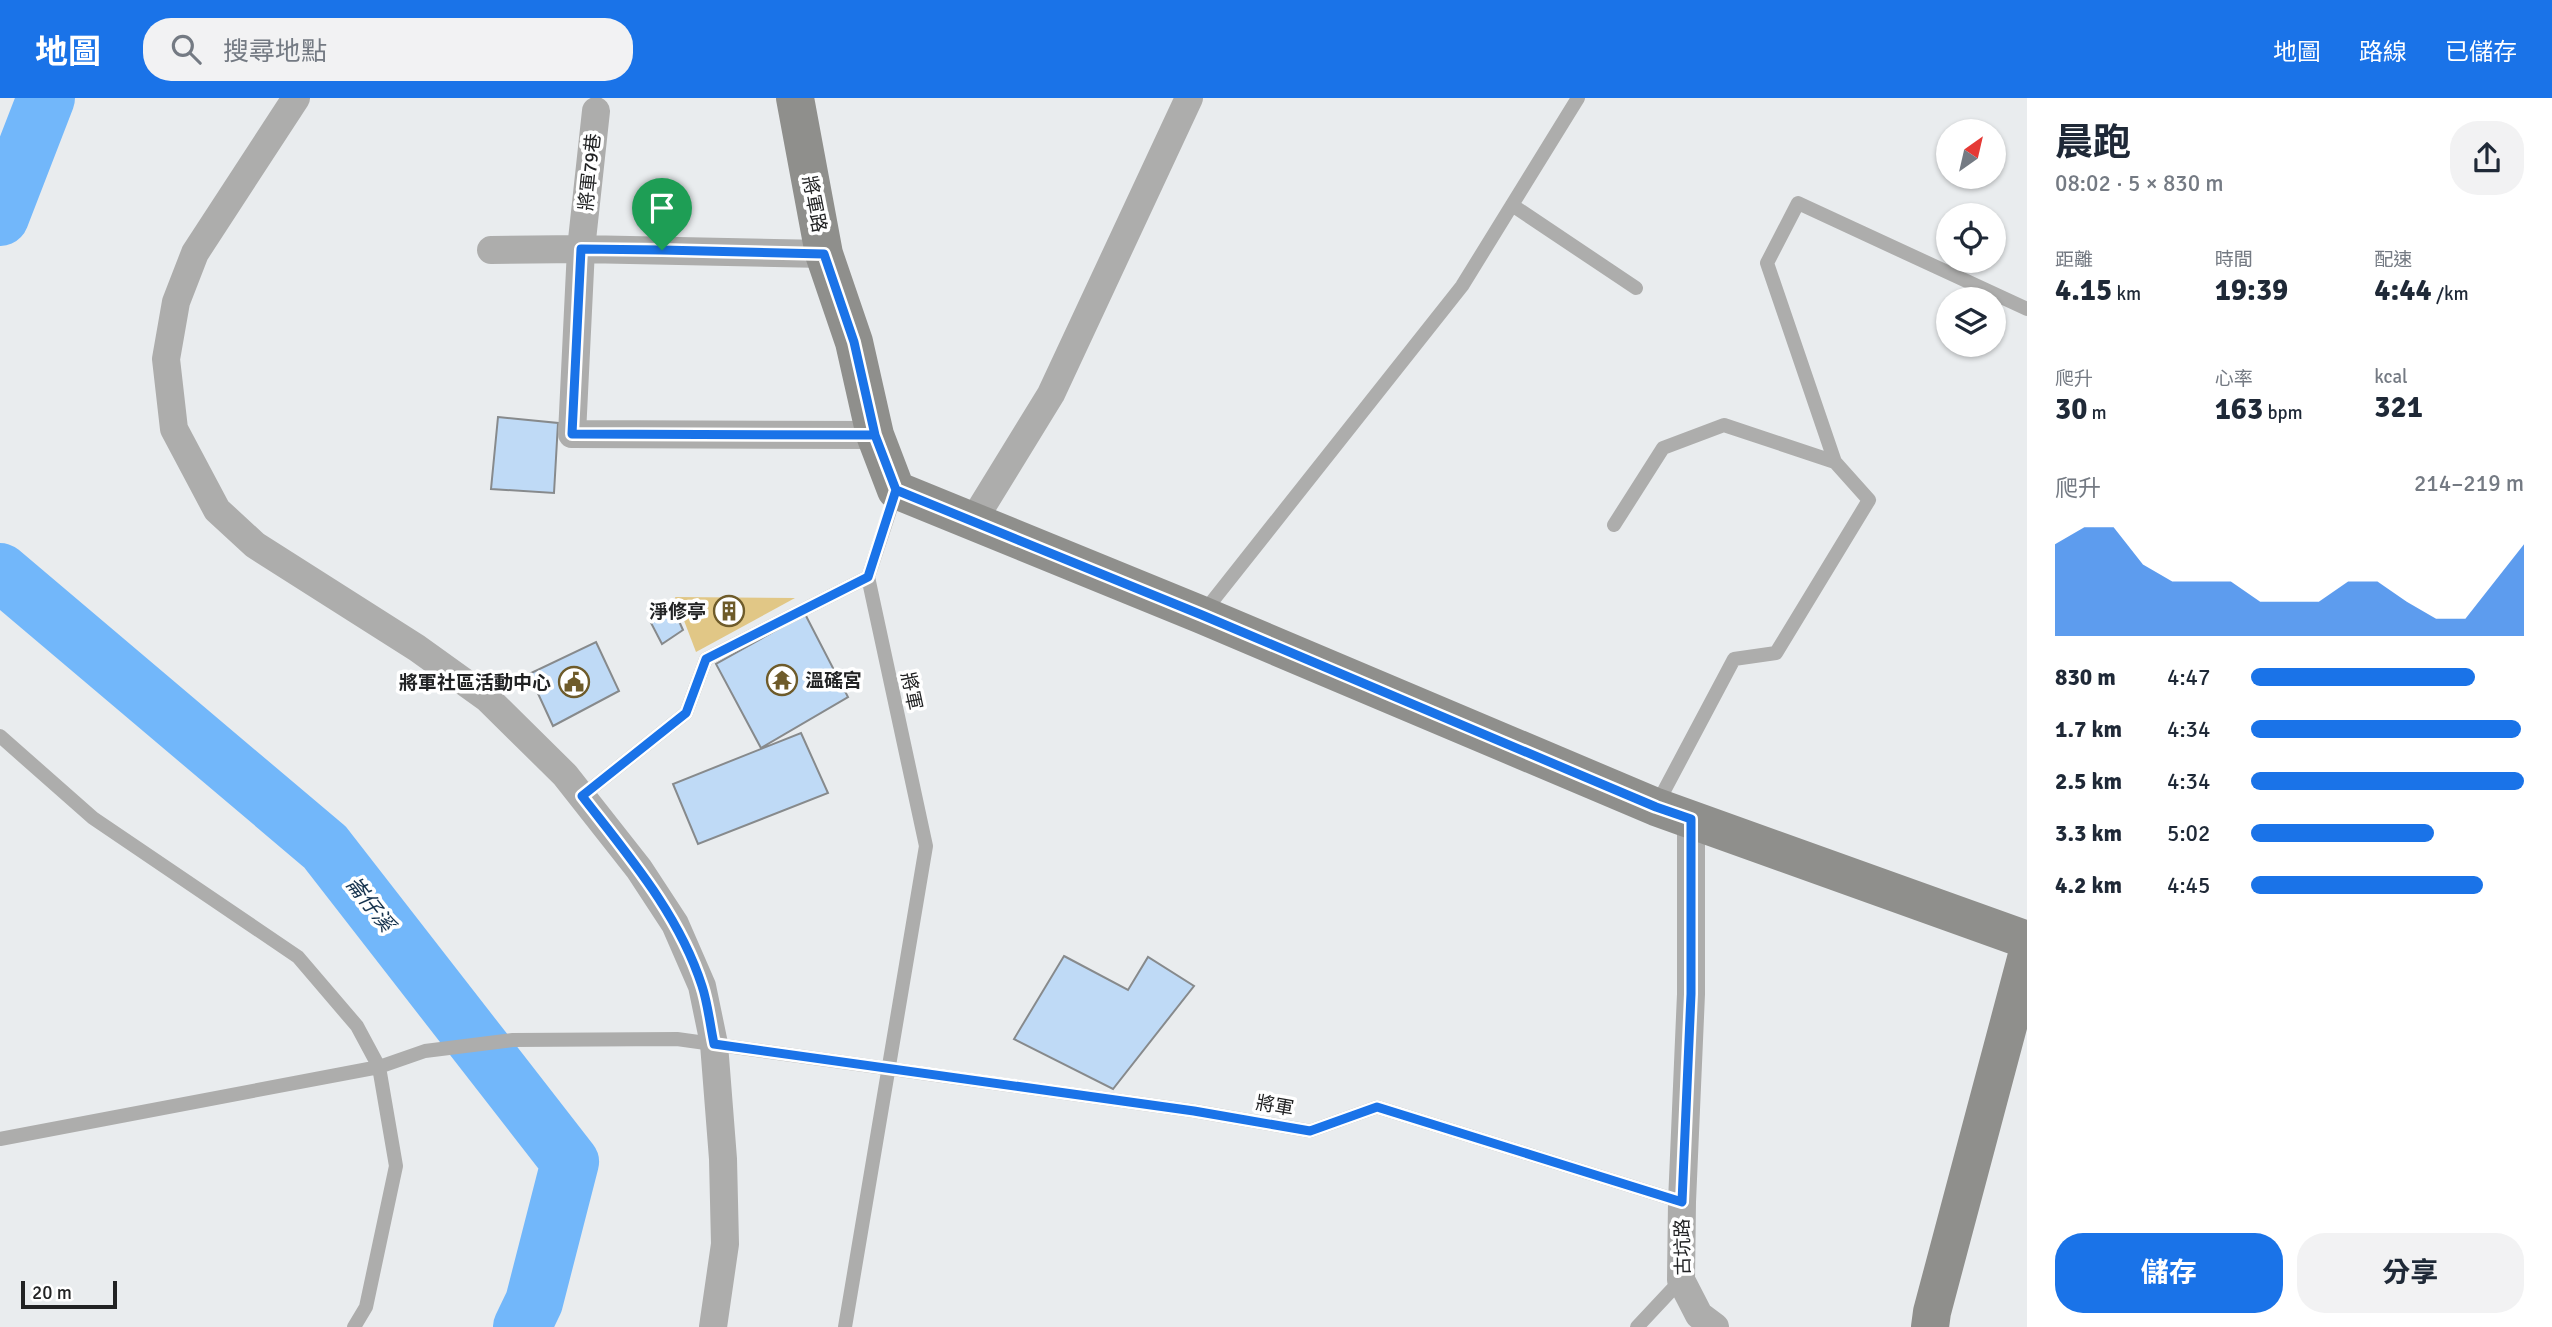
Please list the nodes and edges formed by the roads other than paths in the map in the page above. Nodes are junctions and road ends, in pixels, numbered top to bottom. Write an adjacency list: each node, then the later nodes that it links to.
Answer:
1 (296, 98): 20 (street)
2 (795, 98): 9 (main road, 將軍路)
3 (1189, 98): 15 (street)
4 (1578, 98): 6 (lane)
5 (596, 111): 7 (street, 將軍79巷)
6 (1512, 205): 10 (lane); 18 (lane)
7 (581, 249): 8 (street); 9 (street); 12 (street, 將軍79巷)
8 (491, 250)
9 (824, 254): 12 (main road, 將軍路)
10 (1636, 288)
11 (2027, 309): 13 (lane)
12 (875, 435): 14 (main road, 將軍路)
13 (1835, 462): 16 (lane); 21 (lane)
14 (896, 490): 15 (main road); 17 (lane)
15 (973, 521): 18 (main road)
16 (1614, 525)
17 (868, 577): 20 (lane); 26 (lane, 將軍)
18 (1202, 615): 21 (main road)
19 (0, 736): 25 (lane)
20 (582, 796): 24 (street)
21 (1673, 813): 22 (main road); 28 (street, 古坑路)
22 (2027, 940)
23 (2027, 955): 35 (main road)
24 (714, 1044): 25 (lane, 將軍); 26 (lane, 將軍); 31 (street)
25 (379, 1067): 27 (lane, 將軍); 30 (lane)
26 (890, 1068): 28 (lane, 將軍); 32 (lane, 將軍)
27 (0, 1139)
28 (1682, 1202): 29 (street, 古坑路)
29 (1681, 1280): 33 (lane); 34 (street, 古坑路)
30 (354, 1327)
31 (713, 1327)
32 (845, 1327)
33 (1637, 1327)
34 (1714, 1327)
35 (1930, 1327)

